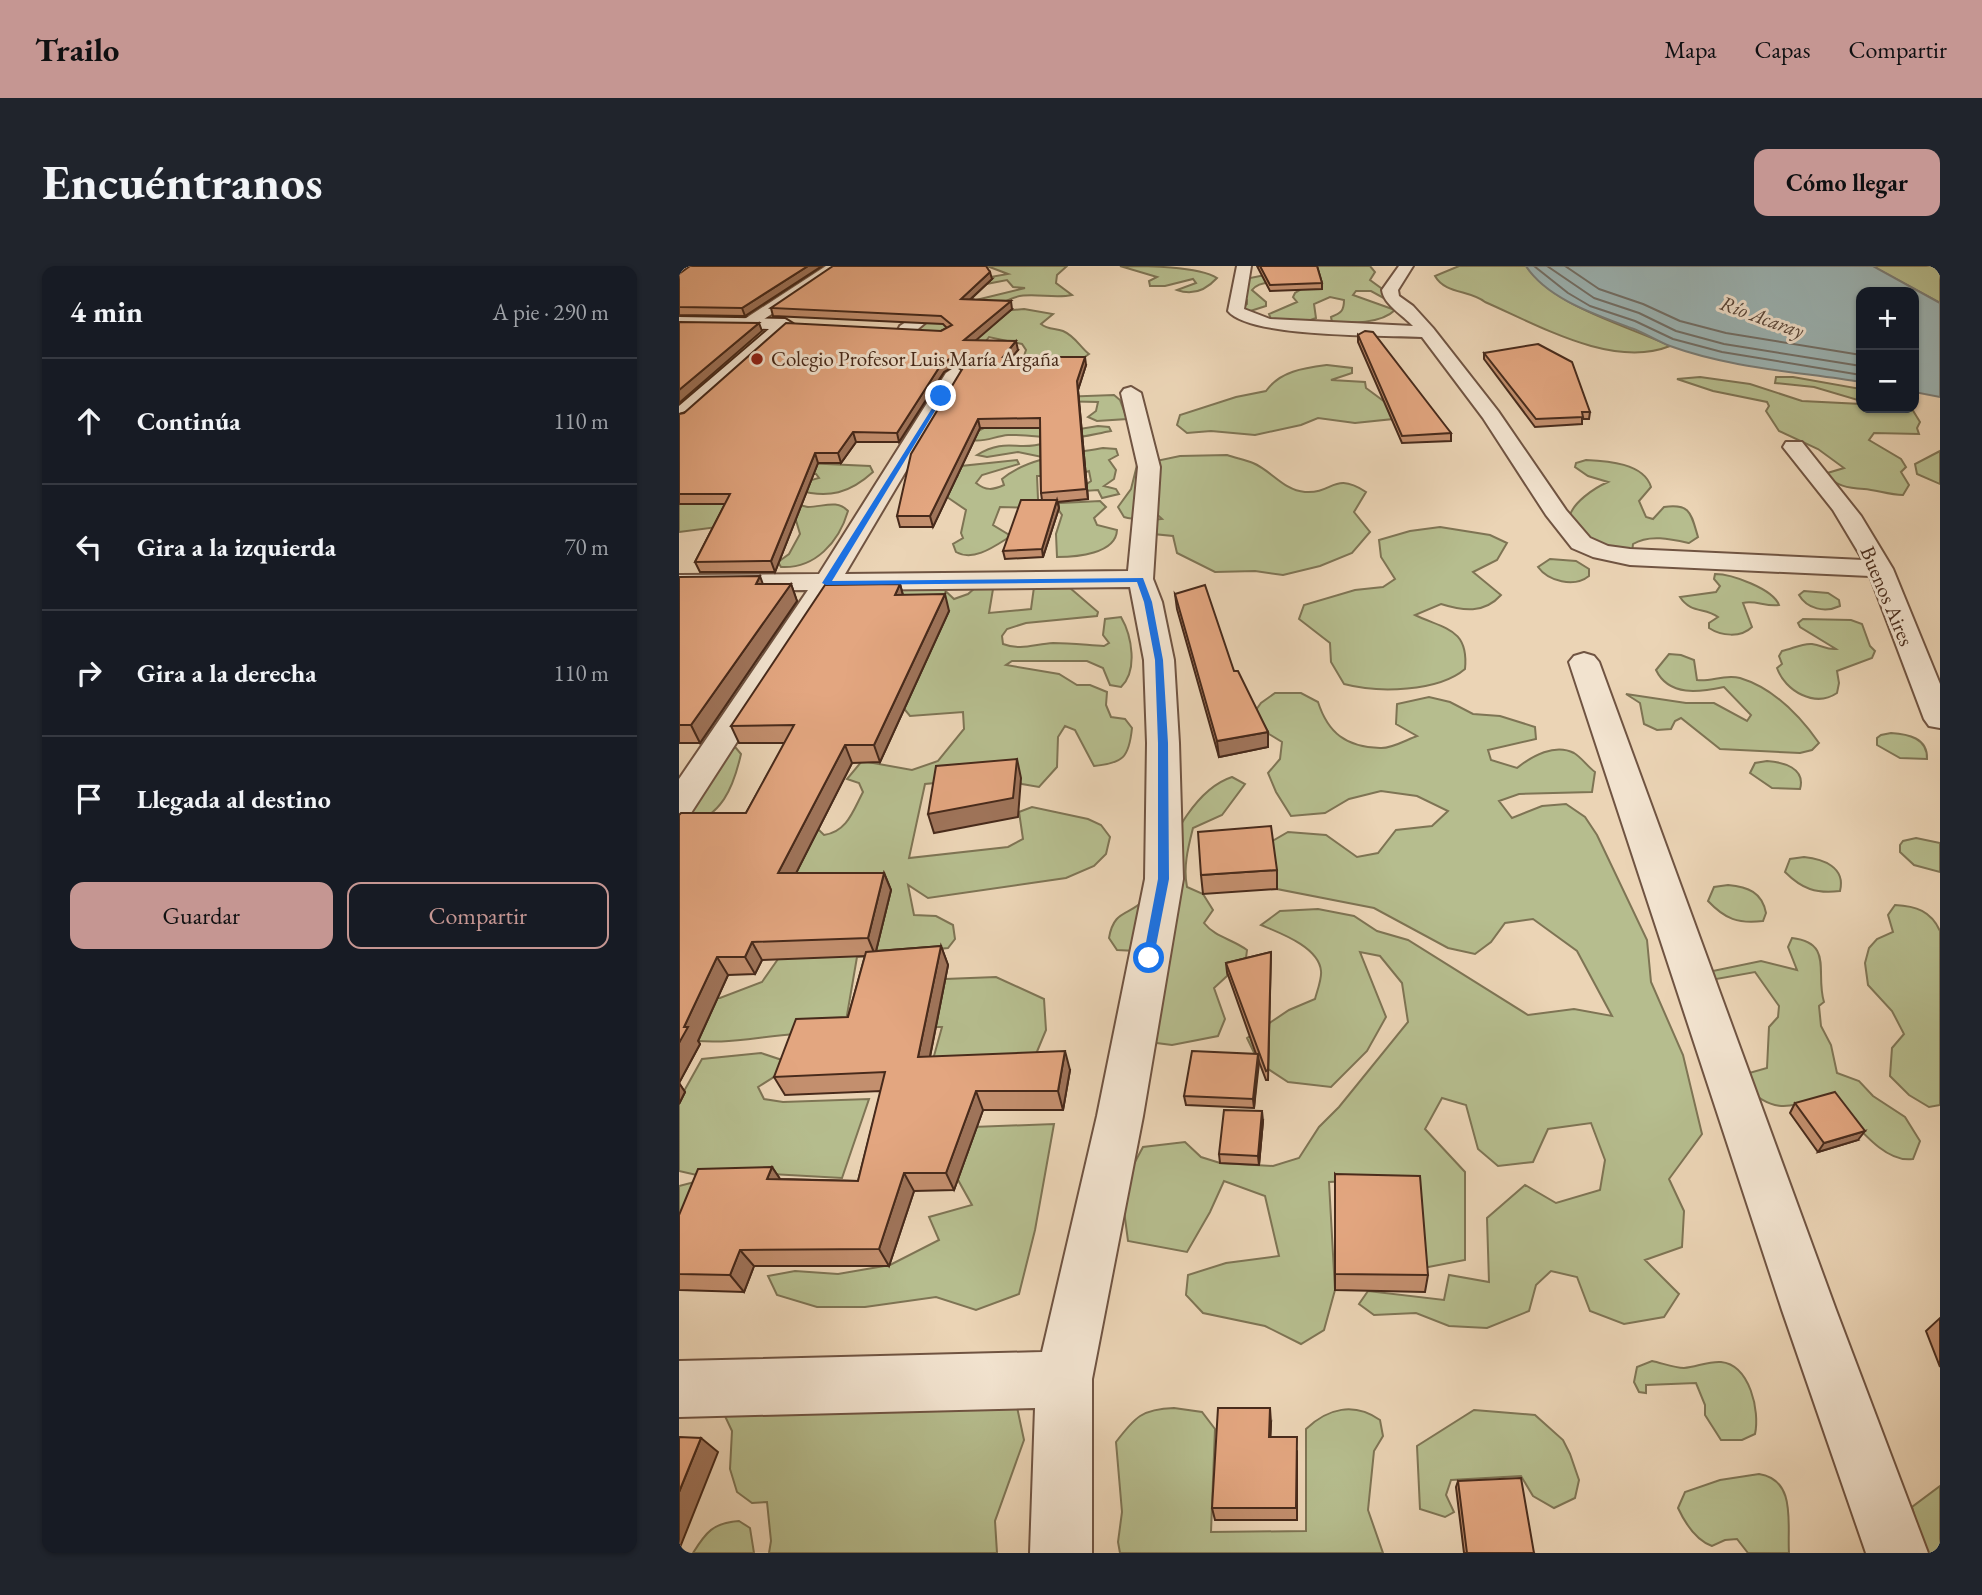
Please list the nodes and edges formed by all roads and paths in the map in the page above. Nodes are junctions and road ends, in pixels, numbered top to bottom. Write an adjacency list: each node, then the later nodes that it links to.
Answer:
1 (691, 266): 5 (street)
2 (837, 266): 8 (street)
3 (1244, 266): 12 (street)
4 (1406, 266): 12 (street)
5 (679, 273)
6 (932, 309): 11 (street)
7 (679, 322): 8 (street)
8 (748, 322): 9 (street)
9 (787, 327): 10 (street); 15 (street)
10 (679, 332)
11 (930, 332)
12 (1427, 332): 17 (street)
13 (955, 373): 20 (street)
14 (1131, 393): 18 (street)
15 (679, 416)
16 (1794, 447): 17 (street, Buenos Aires)
17 (1880, 569): 22 (street, Buenos Aires)
18 (1140, 579): 20 (street); 24 (street)
19 (679, 583): 20 (street)
20 (826, 583): 23 (street)
21 (1584, 662): 27 (street)
22 (1940, 719)
23 (679, 805)
24 (1064, 1379): 25 (street); 26 (street)
25 (679, 1389)
26 (1061, 1553)
27 (1897, 1553)

